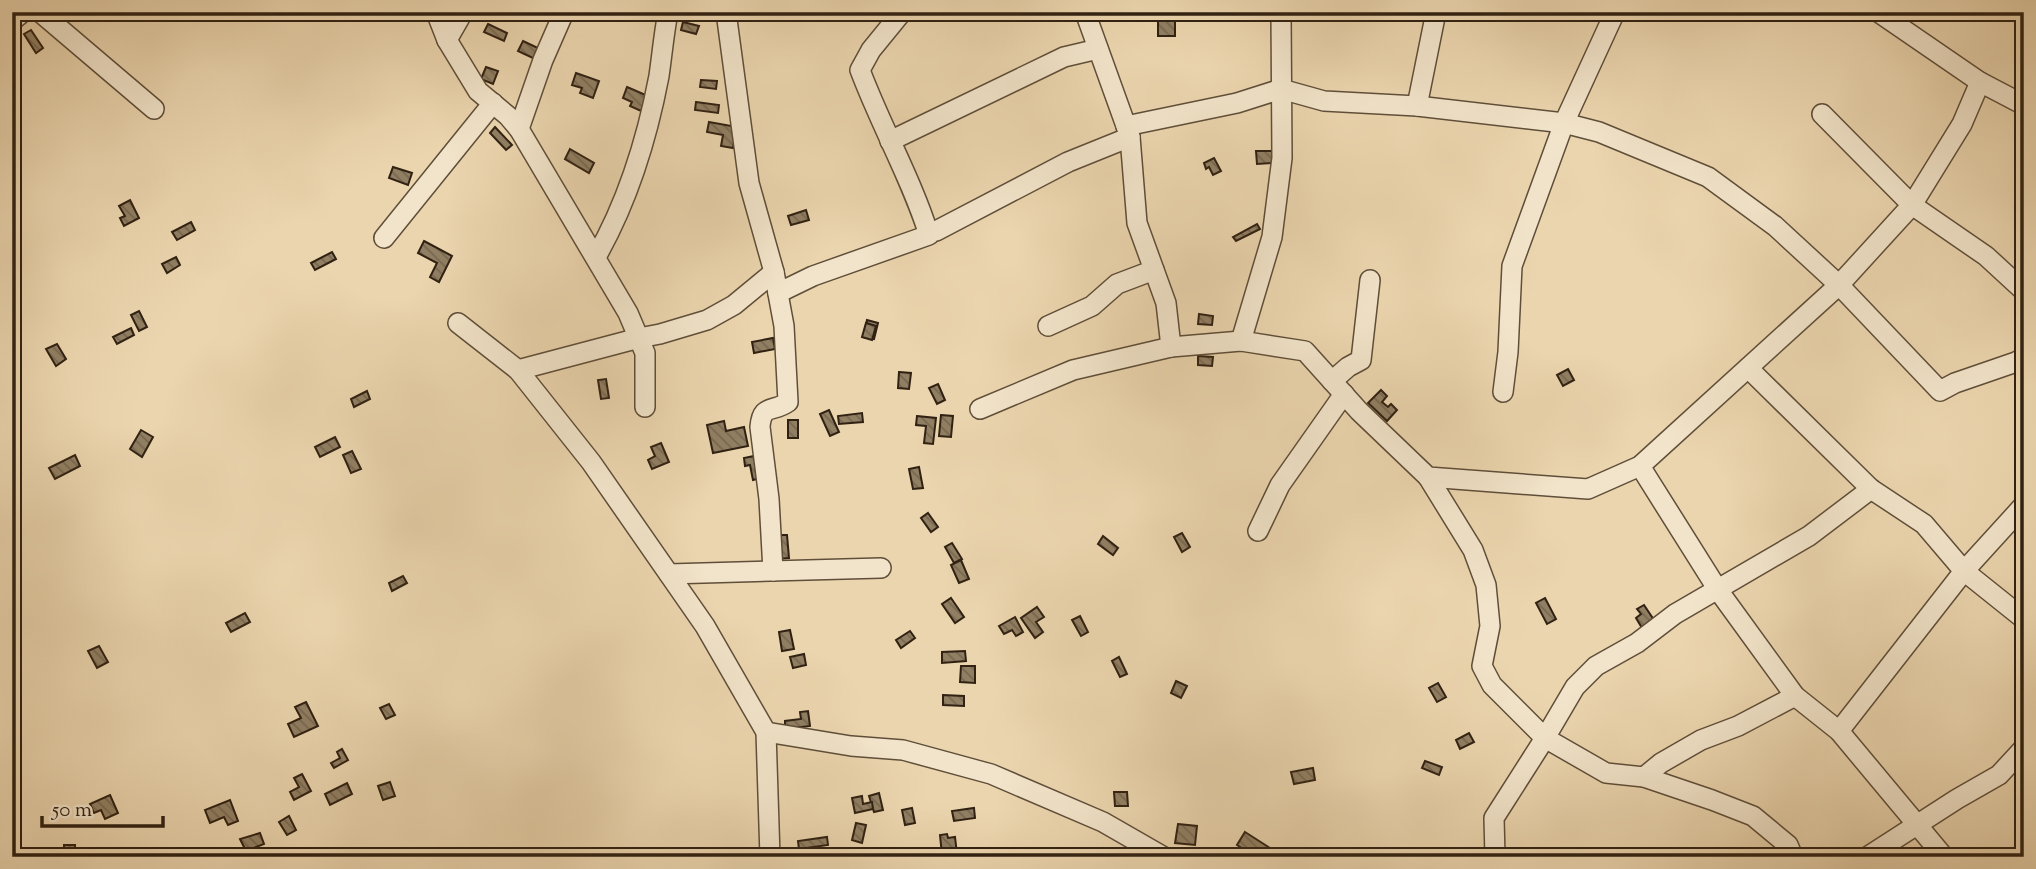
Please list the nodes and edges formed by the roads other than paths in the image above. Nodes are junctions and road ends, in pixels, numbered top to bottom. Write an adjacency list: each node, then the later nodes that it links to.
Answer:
1 (436, 12): 14 (street)
2 (463, 12): 14 (street)
3 (564, 12): 24 (street)
4 (668, 12): 30 (street)
5 (726, 12): 32 (street)
6 (902, 12): 26 (street)
7 (1085, 12): 15 (street)
8 (1281, 12): 17 (street)
9 (1436, 12): 20 (street)
10 (1615, 12): 23 (street)
11 (37, 13): 13 (street); 21 (street)
12 (1891, 16): 16 (street)
13 (12, 21)
14 (447, 40): 18 (street)
15 (1098, 49): 25 (street); 26 (street)
16 (1980, 82): 19 (street); 27 (street)
17 (1281, 89): 20 (street); 25 (street); 40 (street)
18 (493, 103): 24 (street); 29 (street)
19 (2024, 105)
20 (1417, 106): 23 (street)
21 (154, 109)
22 (1822, 114): 27 (street)
23 (1564, 123): 34 (street); 46 (street)
24 (519, 129): 30 (street)
25 (1128, 131): 28 (street); 31 (street)
26 (890, 141): 36 (street)
27 (1912, 205): 34 (street); 35 (street)
28 (936, 231)
29 (384, 238)
30 (596, 257): 39 (street)
31 (1154, 270): 38 (street); 41 (street)
32 (774, 272): 36 (street); 39 (street)
33 (1370, 280): 45 (street)
34 (1839, 285): 42 (street); 43 (street)
35 (2024, 291)
36 (778, 293): 55 (street)
37 (458, 323): 44 (street)
38 (1048, 326)
39 (639, 338): 44 (street); 47 (street)
40 (1241, 341): 41 (street); 45 (street)
41 (1171, 346): 48 (street)
42 (2024, 358)
43 (1748, 368): 49 (street); 51 (street)
44 (518, 370): 57 (street)
45 (1338, 387): 50 (street); 53 (street)
46 (1503, 392)
47 (645, 407)
48 (980, 408)
49 (1640, 466): 50 (street); 58 (street)
50 (1428, 477): 63 (street)
51 (1871, 489): 56 (street); 58 (street)
52 (2024, 505): 56 (street)
53 (1258, 531)
54 (881, 568): 55 (street)
55 (773, 571): 57 (street)
56 (1964, 571): 59 (street); 61 (street)
57 (669, 574): 62 (street)
58 (1718, 590): 60 (street); 63 (street)
59 (2024, 619)
60 (1795, 696): 61 (street); 65 (street)
61 (1839, 731): 66 (street)
62 (766, 732): 67 (street); 68 (street)
63 (1545, 738): 65 (street); 69 (street)
64 (2024, 748): 66 (street)
65 (1644, 777): 70 (street)
66 (1917, 825): 71 (street); 72 (street)
67 (770, 857)
68 (1164, 857)
69 (1495, 857)
70 (1793, 857)
71 (1867, 857)
72 (1944, 857)

